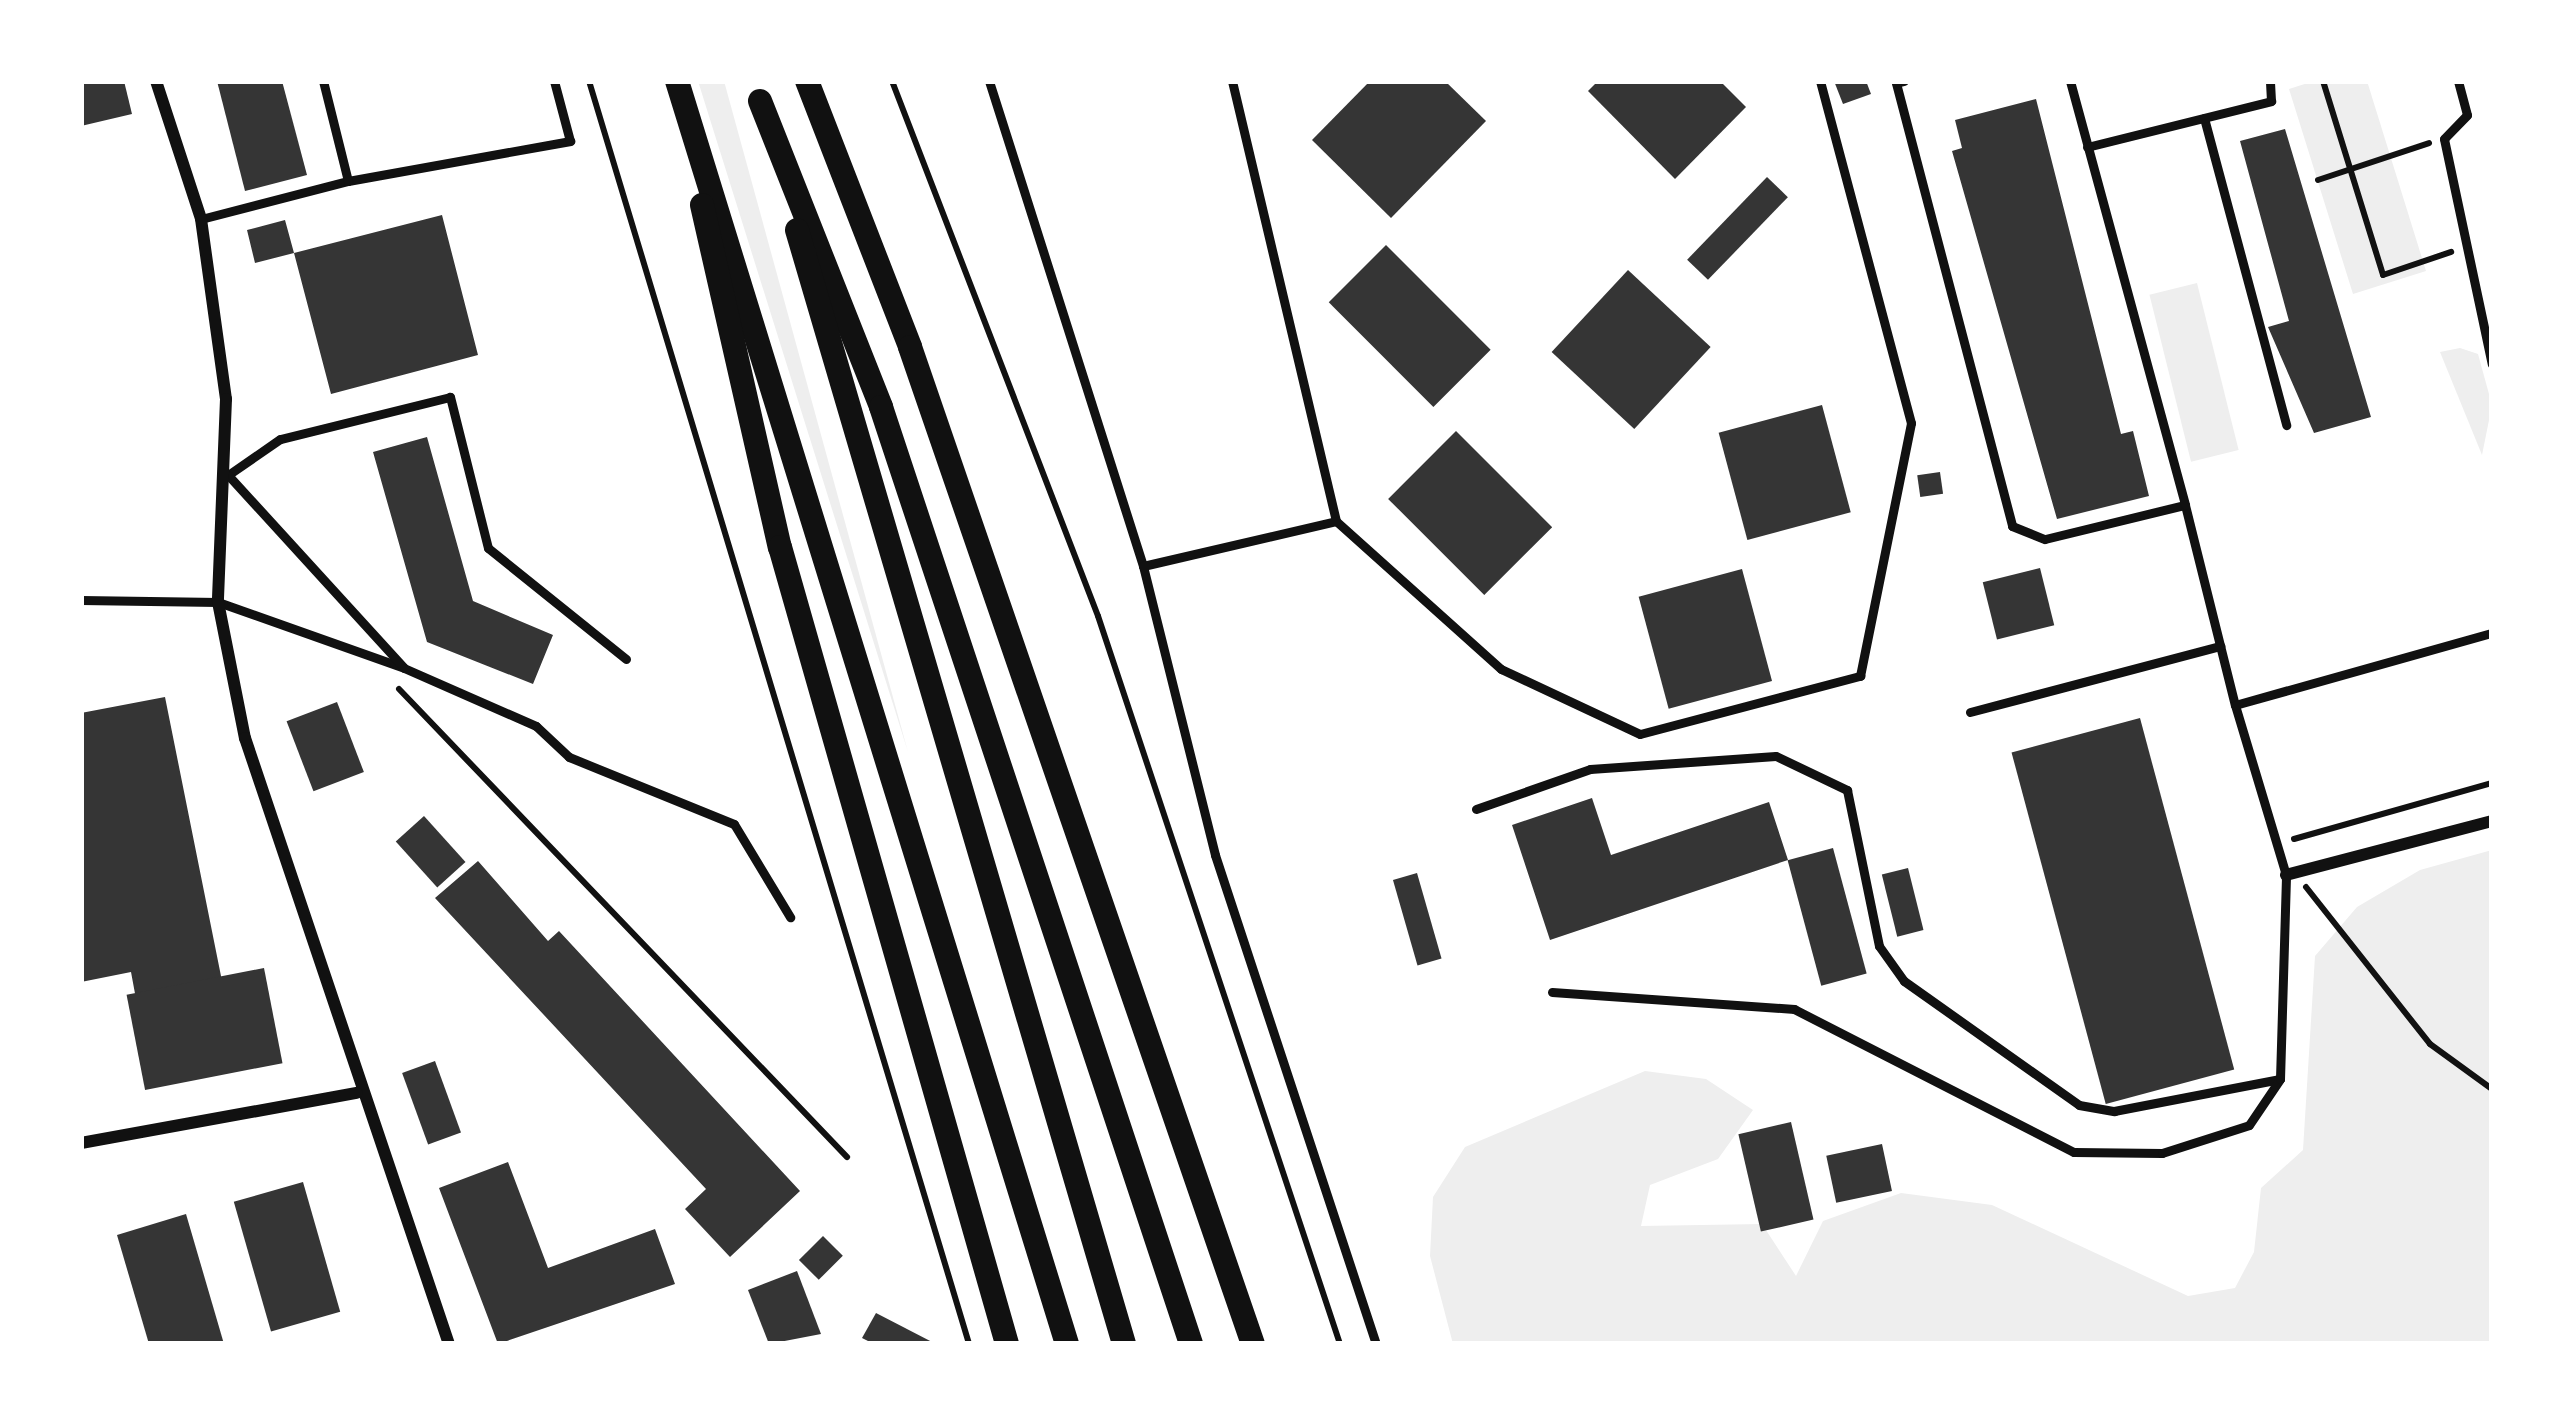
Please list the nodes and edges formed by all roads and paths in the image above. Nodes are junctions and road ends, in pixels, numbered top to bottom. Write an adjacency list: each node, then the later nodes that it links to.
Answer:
1 (156, 81): 24 (street)
2 (322, 81): 23 (lane)
3 (554, 81): 23 (lane)
4 (589, 81): 54 (path)
5 (676, 81): 18 (main road)
6 (807, 81): 59 (main road)
7 (892, 81): 60 (path)
8 (989, 81): 31 (lane)
9 (1232, 81): 30 (lane)
10 (1820, 81): 30 (lane)
11 (1904, 81): 29 (lane)
12 (2070, 81): 20 (lane)
13 (2270, 81): 17 (lane)
14 (2323, 81): 21 (path)
15 (2458, 81): 19 (lane)
16 (757, 91): 57 (main road); 58 (main road)
17 (2204, 118): 20 (lane); 27 (lane)
18 (690, 125): 55 (main road); 56 (main road)
19 (2444, 139): 21 (path); 25 (lane)
20 (2087, 147): 29 (lane)
21 (2349, 170): 22 (path); 25 (path)
22 (2318, 180)
23 (348, 181): 24 (lane)
24 (201, 219): 28 (street)
25 (2466, 248): 26 (lane)
26 (2492, 364)
27 (2286, 424)
28 (228, 475): 33 (street); 36 (lane); 38 (lane)
29 (2185, 505): 35 (lane)
30 (1336, 521): 31 (lane)
31 (1143, 566): 61 (lane)
32 (81, 600): 33 (lane)
33 (218, 602): 37 (lane); 50 (street)
34 (2492, 633): 39 (lane)
35 (2220, 646): 39 (lane); 40 (lane)
36 (626, 659)
37 (372, 661): 38 (lane); 52 (path)
38 (404, 668): 46 (lane)
39 (2235, 705): 45 (lane)
40 (1970, 712)
41 (2492, 783): 44 (path)
42 (1476, 808): 48 (lane)
43 (2492, 821): 44 (street)
44 (2302, 872): 45 (street); 49 (path)
45 (2287, 875): 48 (lane)
46 (790, 917)
47 (1552, 992): 48 (lane)
48 (2280, 1079)
49 (2492, 1089)
50 (357, 1093): 51 (street); 53 (street)
51 (81, 1143)
52 (848, 1157)
53 (448, 1344)
54 (969, 1344)
55 (1006, 1344)
56 (1067, 1344)
57 (1124, 1344)
58 (1191, 1344)
59 (1253, 1344)
60 (1340, 1344)
61 (1376, 1344)

